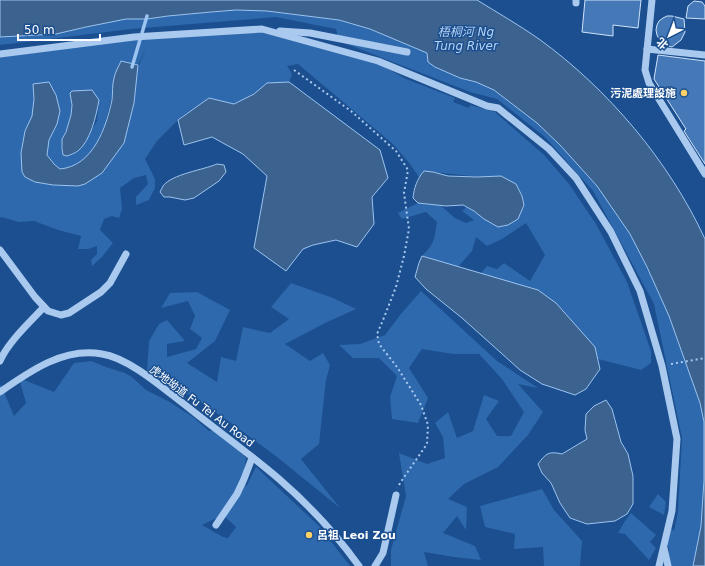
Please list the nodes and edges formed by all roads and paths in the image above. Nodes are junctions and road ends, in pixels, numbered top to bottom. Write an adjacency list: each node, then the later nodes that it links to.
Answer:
1 (652, 0): 3 (street)
2 (264, 30): 4 (street); 5 (street); 19 (street)
3 (647, 49): 6 (street); 8 (street)
4 (407, 52)
5 (0, 54)
6 (705, 55)
7 (294, 70): 17 (path)
8 (705, 174)
9 (0, 250): 11 (street)
10 (126, 254): 11 (street)
11 (44, 307): 13 (street)
12 (705, 358): 14 (path)
13 (0, 361)
14 (665, 365)
15 (0, 392): 16 (street, 虎地坳道 Fu Tei Au Road)
16 (252, 458): 18 (street); 20 (street, 虎地坳道 Fu Tei Au Road)
17 (396, 495): 21 (street)
18 (216, 525)
19 (664, 546): 22 (street); 23 (street)
20 (359, 566)
21 (375, 566)
22 (658, 566)
23 (668, 566)

